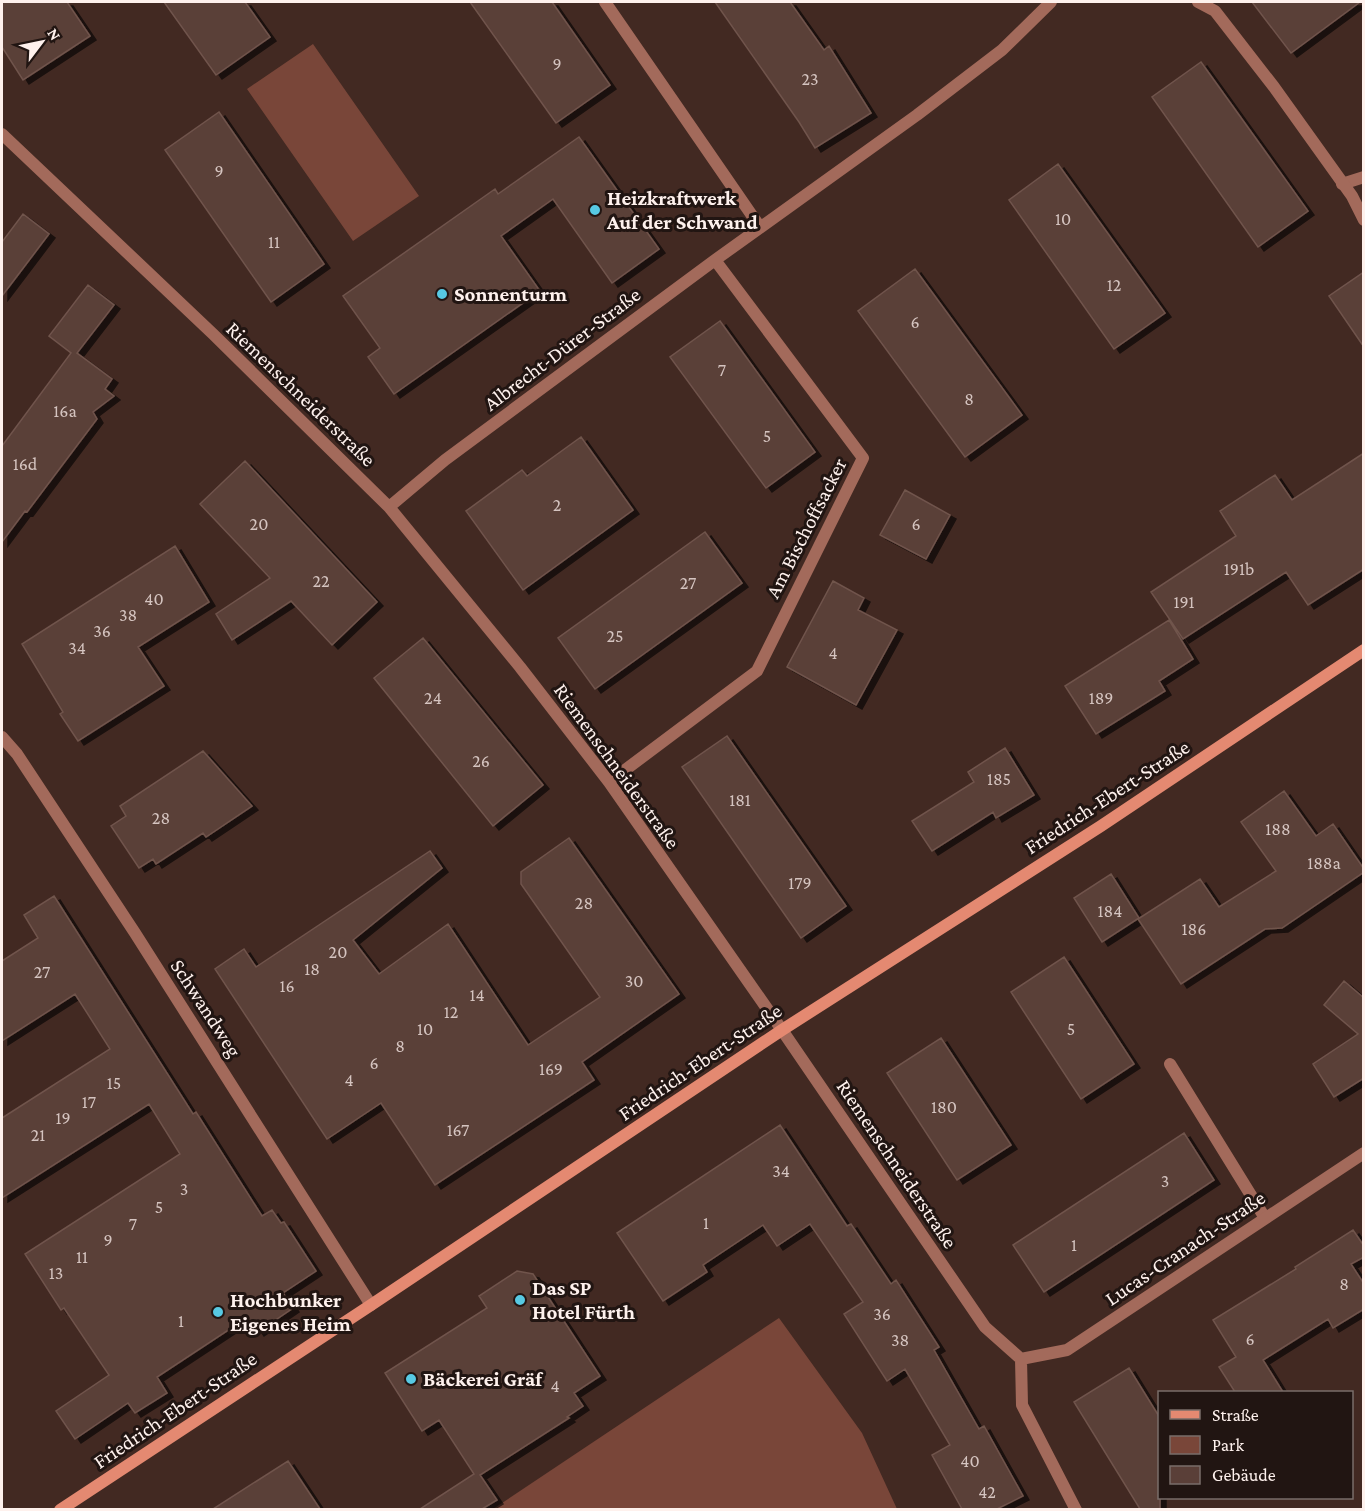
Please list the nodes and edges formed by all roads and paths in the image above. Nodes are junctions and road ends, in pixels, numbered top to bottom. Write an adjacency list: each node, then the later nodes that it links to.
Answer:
1 (605, 2): 8 (street)
2 (1051, 2): 8 (street, Albrecht-Dürer-Straße)
3 (1198, 2): 6 (street)
4 (2, 134): 10 (street, Riemenschneiderstraße)
5 (1364, 177): 6 (street)
6 (1342, 184): 7 (street)
7 (1364, 220)
8 (760, 227): 9 (street, Albrecht-Dürer-Straße)
9 (715, 260): 10 (street, Albrecht-Dürer-Straße); 13 (street, Am Bischoffsacker)
10 (389, 507): 13 (street, Riemenschneiderstraße)
11 (1364, 650): 14 (street, Friedrich-Ebert-Straße)
12 (2, 737): 18 (street, Schwandweg)
13 (609, 782): 14 (street, Riemenschneiderstraße)
14 (782, 1030): 18 (street, Friedrich-Ebert-Straße); 19 (street, Riemenschneiderstraße)
15 (1170, 1064): 17 (street)
16 (1364, 1153): 17 (street, Lucas-Cranach-Straße)
17 (1265, 1218): 19 (street, Lucas-Cranach-Straße)
18 (371, 1305): 20 (street, Friedrich-Ebert-Straße)
19 (1021, 1359): 21 (street)
20 (60, 1509)
21 (1076, 1509)

